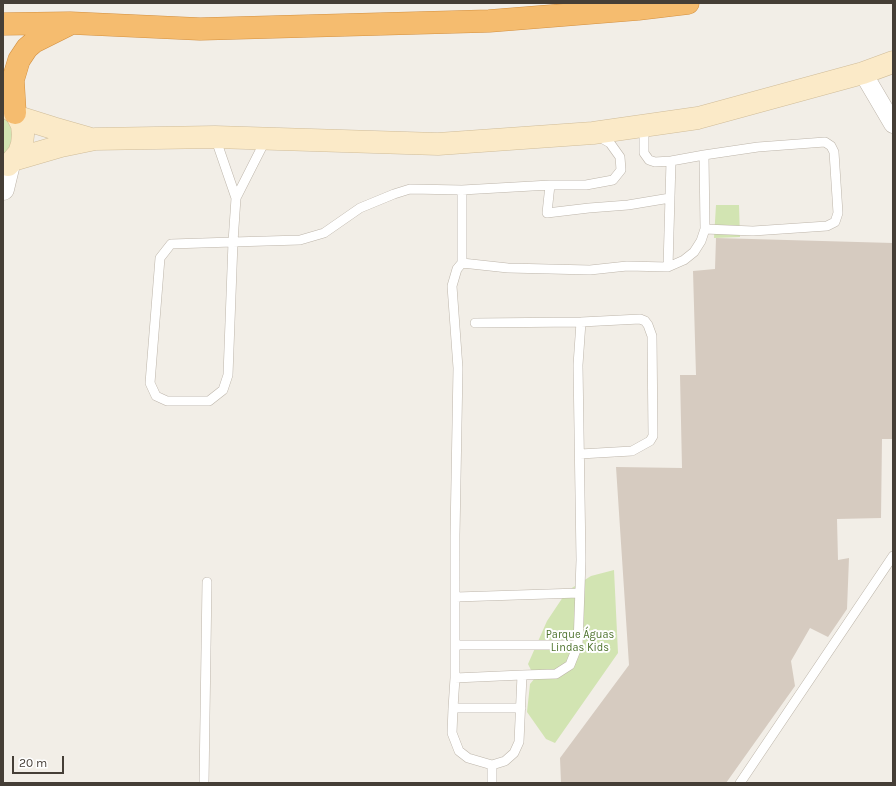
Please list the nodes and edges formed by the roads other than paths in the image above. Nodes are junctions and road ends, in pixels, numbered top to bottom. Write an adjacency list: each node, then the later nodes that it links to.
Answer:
1 (688, 3): 2 (highway)
2 (70, 23): 3 (highway); 6 (highway)
3 (3, 24)
4 (893, 62): 5 (main road)
5 (862, 73): 7 (street); 8 (main road)
6 (12, 111): 11 (main road); 15 (main road)
7 (893, 124)
8 (644, 125): 9 (main road); 14 (lane)
9 (594, 133): 12 (main road); 16 (lane)
10 (214, 137): 11 (main road); 12 (main road); 19 (lane)
11 (95, 139): 15 (main road)
12 (266, 139): 19 (lane)
13 (704, 155): 14 (lane); 21 (lane); 21 (lane)
14 (671, 161): 20 (lane)
15 (8, 164): 17 (street)
16 (550, 185): 18 (lane); 20 (lane)
17 (3, 189)
18 (462, 190): 22 (lane); 23 (lane)
19 (236, 198): 22 (lane)
20 (670, 198): 24 (lane)
21 (705, 229): 24 (lane)
22 (233, 242): 22 (lane)
23 (462, 264): 24 (lane); 31 (lane)
24 (668, 267)
25 (581, 322): 26 (lane); 27 (lane); 27 (lane)
26 (475, 323)
27 (580, 454): 30 (lane)
28 (893, 556): 41 (lane)
29 (207, 582): 39 (lane)
30 (579, 593): 31 (lane); 33 (lane)
31 (456, 597): 32 (lane)
32 (456, 645): 33 (lane); 35 (lane)
33 (578, 645): 34 (lane)
34 (522, 675): 35 (lane); 37 (lane)
35 (455, 678): 36 (lane)
36 (453, 708): 37 (lane); 38 (lane)
37 (521, 708): 38 (lane)
38 (492, 765): 40 (lane)
39 (204, 783)
40 (492, 783)
41 (740, 783)

